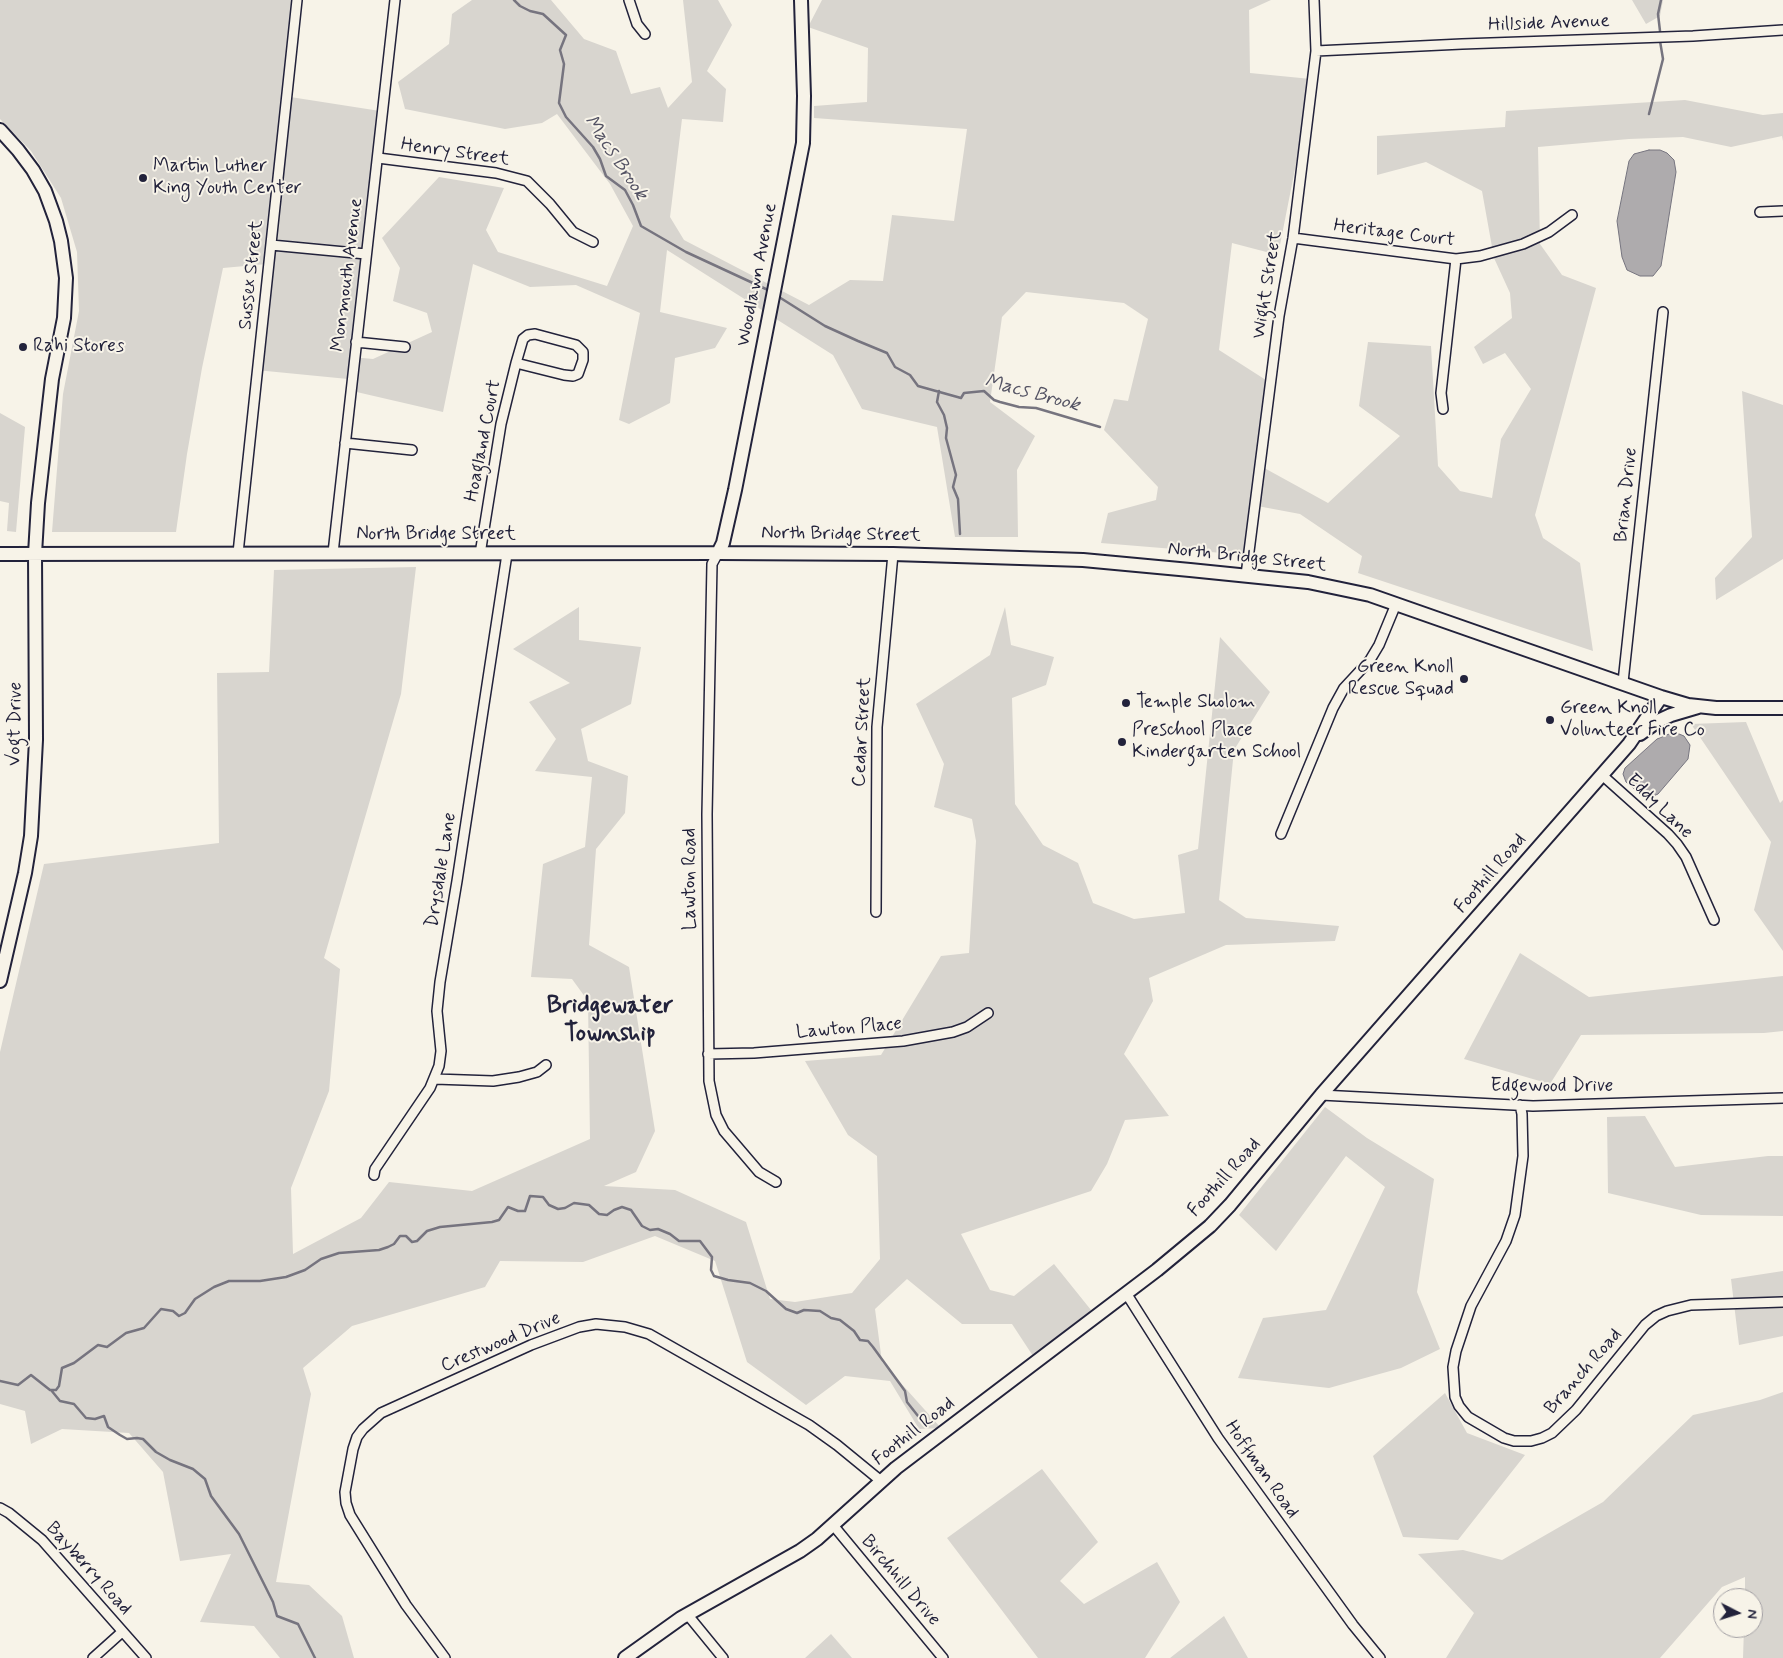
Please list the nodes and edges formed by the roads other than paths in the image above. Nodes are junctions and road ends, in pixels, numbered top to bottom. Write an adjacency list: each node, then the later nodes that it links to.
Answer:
1 (297, 0): 16 (street, Sussex Street)
2 (395, 0): 10 (street, Monmouth Avenue)
3 (629, 0): 7 (street)
4 (801, 0): 28 (street, Woodlawn Avenue)
5 (1314, 0): 8 (street, Wight Street)
6 (1783, 30): 8 (street, Hillside Avenue)
7 (645, 34)
8 (1316, 51): 14 (street, Wight Street)
9 (0, 130): 30 (street, Vogt Drive)
10 (378, 158): 15 (street, Henry Street); 17 (street, Monmouth Avenue)
11 (1783, 211): 12 (street)
12 (1760, 212)
13 (1572, 215): 18 (street, Heritage Court)
14 (1292, 238): 18 (street, Heritage Court); 34 (street, Wight Street)
15 (593, 242)
16 (272, 245): 17 (street); 26 (street, Sussex Street)
17 (366, 254): 20 (street, Monmouth Avenue)
18 (1456, 259): 23 (street)
19 (1663, 312): 36 (street, Brian Drive)
20 (356, 342): 21 (street); 24 (street, Monmouth Avenue)
21 (405, 347)
22 (516, 363): 22 (street, Hoagland Court); 31 (street, Hoagland Court)
23 (1443, 409)
24 (345, 443): 25 (street); 27 (street, Monmouth Avenue)
25 (412, 450)
26 (238, 553): 27 (street, North Bridge Street); 30 (street, North Bridge Street)
27 (333, 553): 31 (street, North Bridge Street)
28 (718, 553): 32 (street, North Bridge Street); 33 (street, North Bridge Street); 47 (street, Lawton Road)
29 (0, 554): 30 (street, North Bridge Street)
30 (36, 554): 45 (street, Vogt Drive)
31 (480, 554): 32 (street, North Bridge Street)
32 (507, 554): 49 (street, Drysdale Lane)
33 (893, 554): 34 (street, North Bridge Street); 43 (street, Cedar Street)
34 (1246, 575): 35 (street, North Bridge Street)
35 (1396, 604): 36 (street, North Bridge Street); 42 (street)
36 (1623, 682): 37 (street, North Bridge Street)
37 (1661, 697): 38 (street); 40 (street, Foothill Road)
38 (1701, 707): 39 (street); 40 (street)
39 (1783, 708)
40 (1629, 744): 41 (street, Foothill Road)
41 (1602, 774): 44 (street, Eddy Lane); 50 (street, Foothill Road)
42 (1281, 834)
43 (876, 912)
44 (1714, 920)
45 (0, 981)
46 (988, 1013): 47 (street, Lawton Place)
47 (708, 1054): 54 (street, Lawton Road)
48 (546, 1065): 49 (street)
49 (435, 1079): 53 (street, Drysdale Lane)
50 (1321, 1095): 52 (street, Edgewood Drive); 55 (street, Foothill Road)
51 (1783, 1098): 52 (street, Edgewood Drive)
52 (1520, 1105): 56 (street, Branch Road)
53 (374, 1175)
54 (776, 1182)
55 (1126, 1293): 57 (street, Foothill Road); 68 (street, Hoffman Road)
56 (1783, 1302)
57 (881, 1481): 59 (street, Foothill Road); 64 (street, Crestwood Drive)
58 (0, 1508): 61 (street, Bayberry Road)
59 (833, 1525): 60 (street, Foothill Road); 67 (street, Birchhill Drive)
60 (687, 1614): 65 (street, Foothill Road); 66 (street)
61 (122, 1632): 62 (street); 63 (street, Bayberry Road)
62 (93, 1658)
63 (146, 1658)
64 (445, 1658)
65 (626, 1658)
66 (723, 1658)
67 (943, 1658)
68 (1380, 1658)

